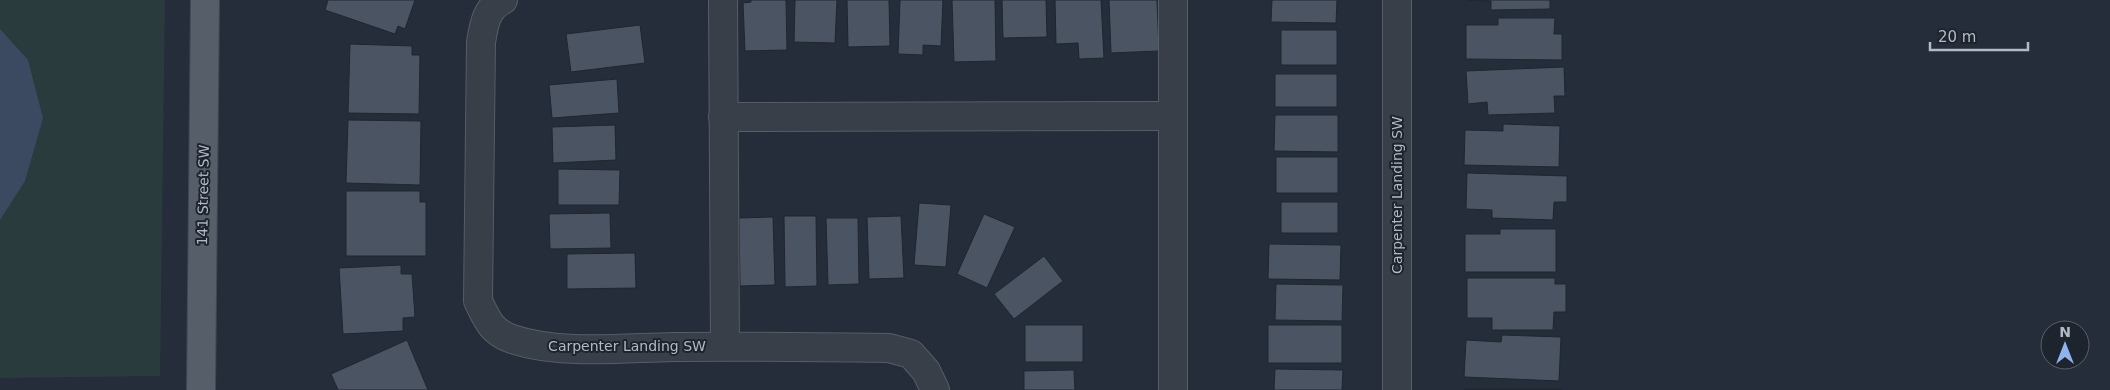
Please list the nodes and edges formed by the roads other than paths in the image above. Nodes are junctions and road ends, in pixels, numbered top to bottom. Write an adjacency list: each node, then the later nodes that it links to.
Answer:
1 (205, 0): 9 (main road, 141 Street SW)
2 (503, 0): 8 (street, Carpenter Landing SW)
3 (723, 0): 7 (street)
4 (1173, 0): 6 (street)
5 (1397, 0): 12 (street, Carpenter Landing SW)
6 (1172, 116): 7 (street); 11 (street)
7 (723, 117): 8 (street)
8 (725, 346): 10 (street, Carpenter Landing SW)
9 (201, 390)
10 (935, 390)
11 (1173, 390)
12 (1397, 390)

